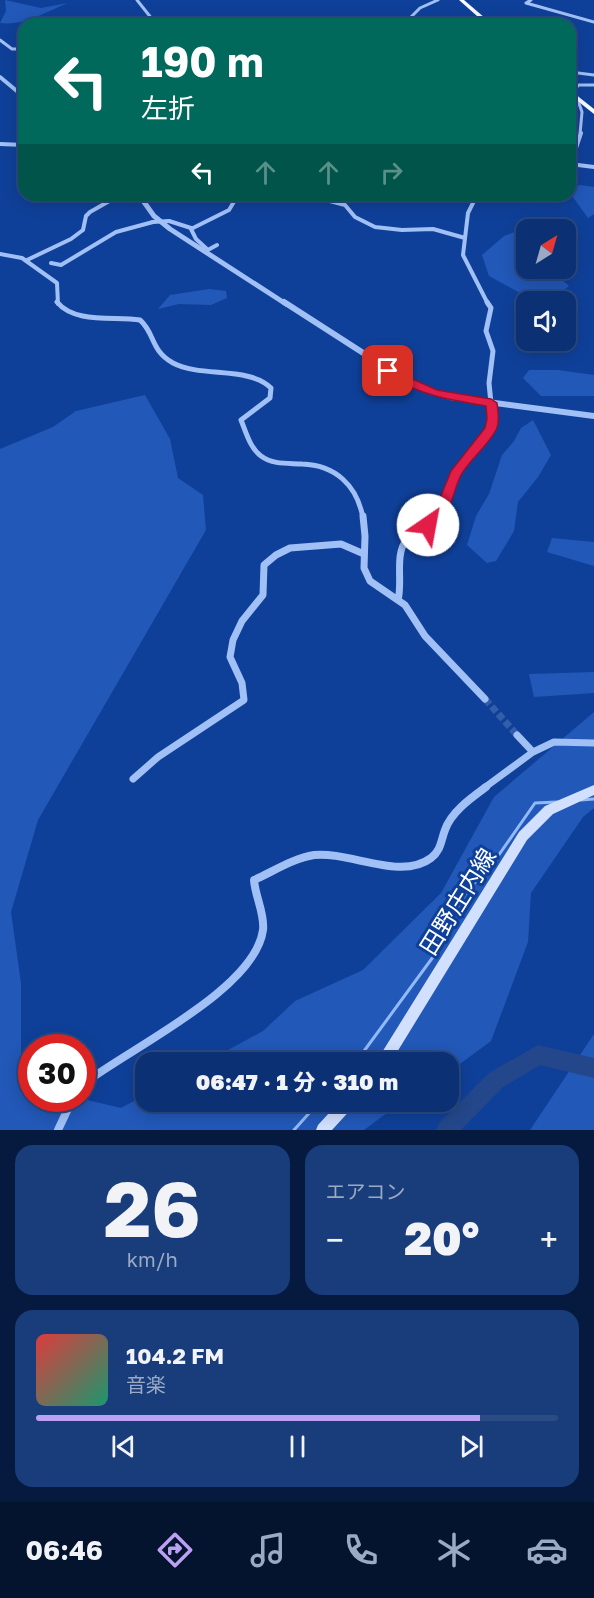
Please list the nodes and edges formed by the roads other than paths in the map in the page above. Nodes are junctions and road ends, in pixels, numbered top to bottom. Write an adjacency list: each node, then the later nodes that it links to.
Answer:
1 (137, 0): 5 (street)
2 (438, 0): 6 (street)
3 (460, 0): 7 (highway)
4 (531, 0): 8 (street)
5 (151, 18)
6 (410, 18)
7 (482, 18)
8 (594, 22)
9 (0, 40): 10 (street)
10 (18, 49)
11 (576, 73): 12 (street)
12 (594, 75)
13 (0, 77): 16 (street)
14 (594, 85): 15 (street)
15 (576, 87)
16 (18, 92)
17 (576, 96): 19 (highway)
18 (576, 102): 22 (street)
19 (594, 112)
20 (0, 144): 21 (street)
21 (18, 145)
22 (576, 150)
23 (576, 165): 24 (street)
24 (594, 167)
25 (109, 201): 35 (street)
26 (144, 201): 33 (street)
27 (233, 201): 30 (street)
28 (330, 201): 31 (street)
29 (474, 201): 31 (street)
30 (191, 228): 33 (street); 36 (street, bridge)
31 (465, 238): 37 (street)
32 (217, 245): 33 (street)
33 (206, 251): 37 (street)
34 (0, 254): 35 (street)
35 (27, 260): 39 (street)
36 (51, 262)
37 (491, 403): 38 (street); 40 (street)
38 (594, 416)
39 (364, 554): 40 (street); 45 (street)
40 (398, 600): 41 (street)
41 (485, 699)
42 (517, 735): 44 (street)
43 (594, 743): 44 (street)
44 (533, 752): 48 (street)
45 (133, 779)
46 (594, 790): 47 (main road, 田野庄内線)
47 (389, 1052)
48 (96, 1072)
49 (65, 1112): 51 (street)
50 (339, 1112): 52 (main road)
51 (58, 1130)
52 (323, 1130)

